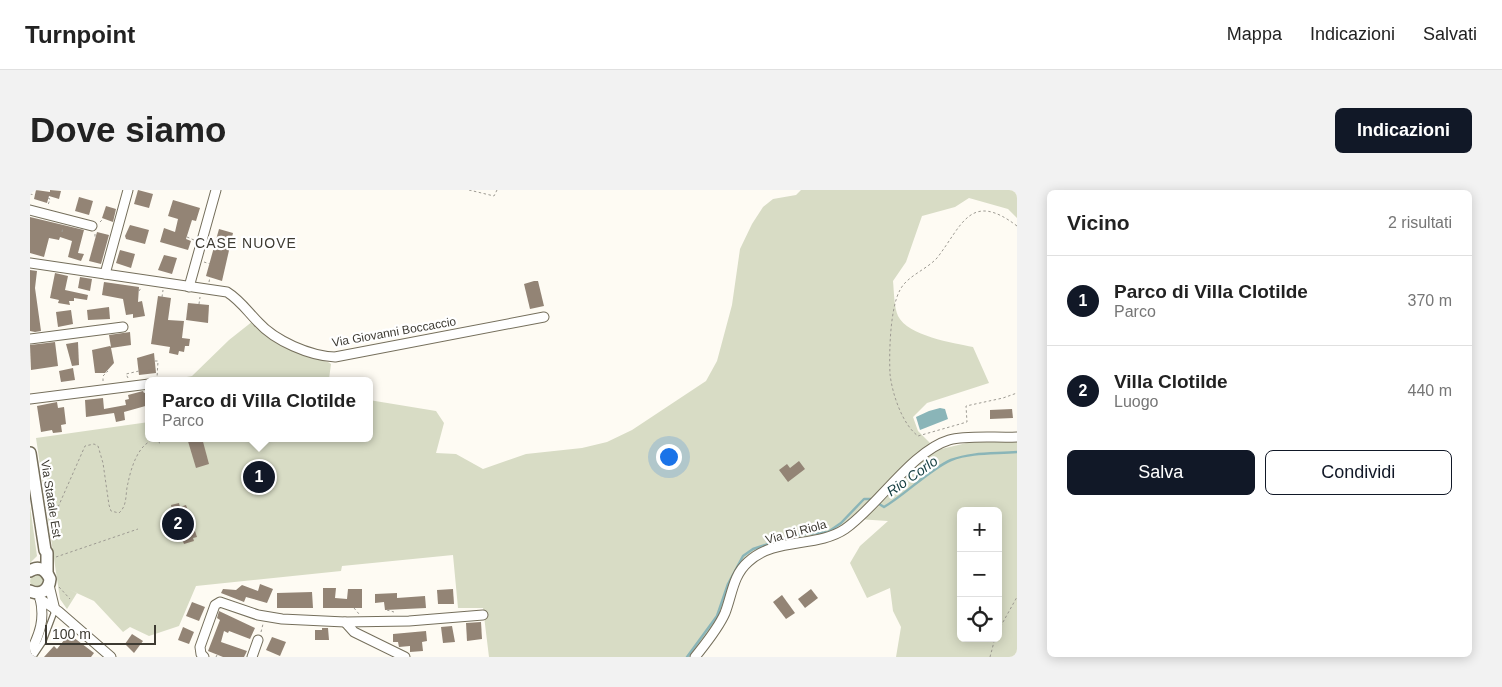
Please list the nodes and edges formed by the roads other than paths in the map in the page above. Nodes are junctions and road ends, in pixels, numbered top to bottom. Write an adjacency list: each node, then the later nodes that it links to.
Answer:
1 (128, 190): 6 (street)
2 (216, 190): 7 (street)
3 (30, 210): 4 (street)
4 (94, 224)
5 (30, 263): 6 (street, Via Giovanni Boccaccio)
6 (105, 274): 7 (street, Via Giovanni Boccaccio)
7 (189, 287): 8 (street, Via Giovanni Boccaccio)
8 (544, 316)
9 (123, 327): 10 (street)
10 (30, 339)
11 (145, 385): 12 (street)
12 (30, 399)
13 (1017, 437): 27 (street, Via Di Riola)
14 (30, 453): 15 (street, Via Statale Est)
15 (44, 576): 16 (street); 17 (street)
16 (35, 594): 17 (street); 21 (street)
17 (55, 610): 22 (street); 23 (lane)
18 (483, 615): 19 (street)
19 (345, 622): 24 (street); 26 (street)
20 (258, 640): 25 (street)
21 (30, 653)
22 (108, 656)
23 (33, 657)
24 (204, 657)
25 (252, 657)
26 (405, 657)
27 (695, 657)

